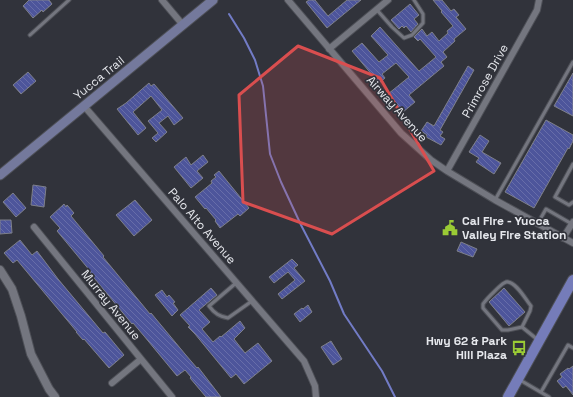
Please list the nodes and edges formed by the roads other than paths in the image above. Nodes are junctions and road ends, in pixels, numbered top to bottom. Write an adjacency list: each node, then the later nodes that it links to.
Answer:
1 (69, 0): 10 (lane)
2 (162, 0): 9 (street)
3 (213, 0): 9 (main road, Yucca Trail)
4 (288, 0): 11 (street, Airway Avenue)
5 (388, 0): 8 (street)
6 (414, 0): 8 (lane)
7 (539, 0): 17 (street, Primrose Drive)
8 (377, 10): 11 (street)
9 (183, 25): 15 (main road, Yucca Trail)
10 (30, 35)
11 (329, 49): 17 (street, Airway Avenue)
12 (573, 62): 13 (lane)
13 (568, 70): 14 (lane); 19 (lane)
14 (573, 73)
15 (84, 106): 18 (main road, Yucca Trail); 28 (street, Palo Alto Avenue)
16 (573, 164): 20 (lane)
17 (447, 171): 19 (street, Airway Avenue)
18 (0, 175)
19 (495, 200): 22 (street, Airway Avenue)
20 (573, 202)
21 (572, 223): 22 (lane); 24 (street)
22 (538, 224): 24 (street, Airway Avenue)
23 (34, 227): 33 (street, Murray Avenue)
24 (563, 238): 25 (street, Airway Avenue)
25 (573, 243)
26 (0, 270): 37 (street)
27 (573, 280): 31 (main road)
28 (236, 283): 29 (street, Palo Alto Avenue); 29 (lane)
29 (252, 301): 39 (street, Palo Alto Avenue)
30 (522, 327): 30 (lane); 31 (lane)
31 (539, 341): 34 (main road)
32 (573, 348): 36 (lane)
33 (140, 359): 35 (street); 38 (street, Murray Avenue)
34 (518, 379): 36 (lane); 40 (main road)
35 (112, 383)
36 (542, 392): 41 (lane)
37 (55, 397)
38 (172, 397)
39 (316, 397)
40 (508, 397)
41 (549, 397)

